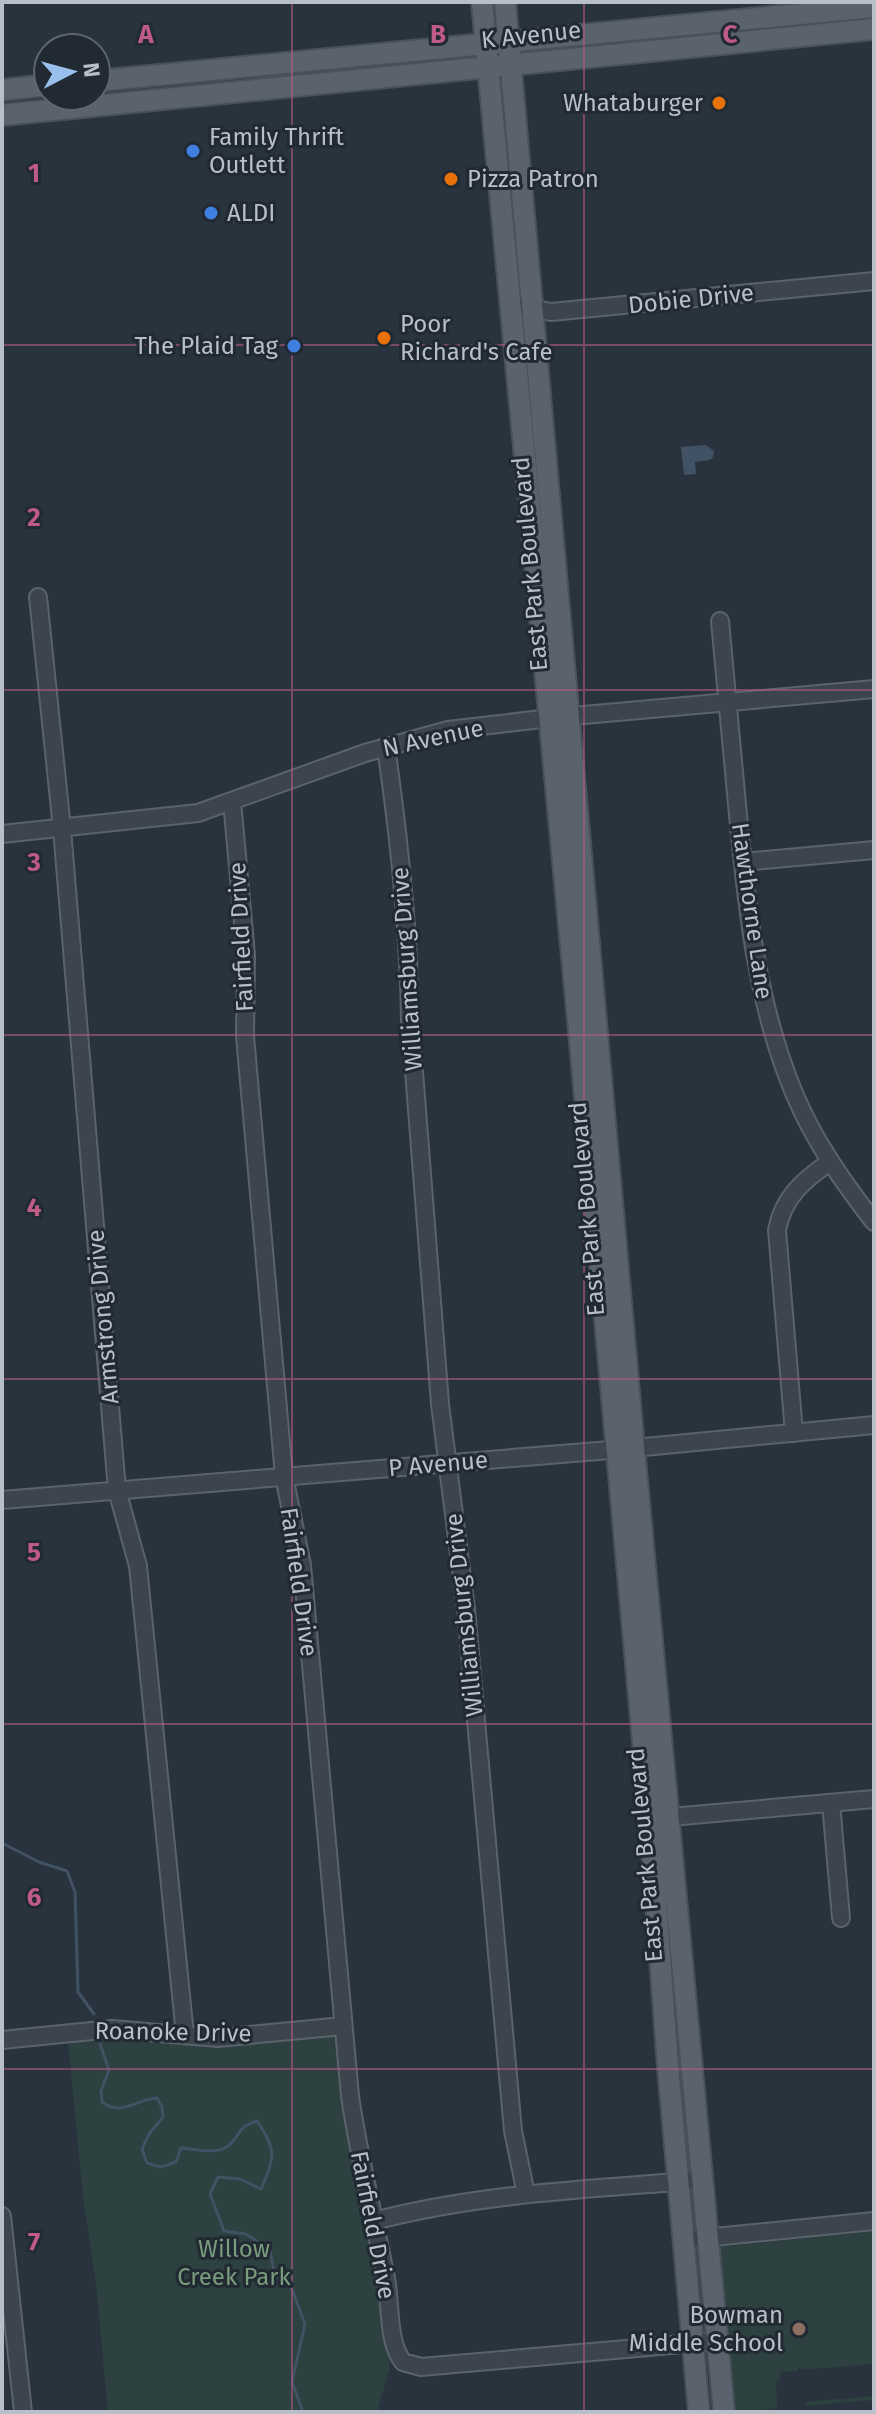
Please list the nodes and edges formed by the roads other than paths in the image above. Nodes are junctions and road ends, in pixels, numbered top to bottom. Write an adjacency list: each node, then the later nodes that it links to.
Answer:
1 (482, 2): 8 (main road, East Park Boulevard)
2 (505, 2): 7 (main road, East Park Boulevard)
3 (874, 7): 4 (main road, K Avenue)
4 (785, 16): 6 (main road); 7 (main road, K Avenue)
5 (874, 29): 6 (main road, K Avenue)
6 (787, 38): 9 (main road, K Avenue)
7 (508, 41): 8 (main road, K Avenue); 9 (main road, East Park Boulevard)
8 (486, 43): 10 (main road, East Park Boulevard); 11 (main road, K Avenue)
9 (510, 63): 10 (main road, K Avenue); 21 (main road, East Park Boulevard)
10 (488, 66): 15 (main road, K Avenue); 20 (main road, East Park Boulevard)
11 (228, 68): 12 (main road, K Avenue); 15 (main road)
12 (112, 79)
13 (32, 87): 14 (main road)
14 (2, 90)
15 (232, 92): 17 (main road, K Avenue)
16 (112, 99): 17 (main road)
17 (114, 104): 18 (main road, K Avenue)
18 (2, 115)
19 (874, 281): 21 (street, Dobie Drive)
20 (510, 302): 21 (street, Dobie Drive); 26 (main road, East Park Boulevard)
21 (532, 309): 26 (main road, East Park Boulevard)
22 (38, 597): 29 (street, Armstrong Drive)
23 (720, 621): 25 (street, Hawthorne Lane)
24 (874, 689): 25 (street, N Avenue)
25 (728, 702): 26 (street, N Avenue); 32 (street, Hawthorne Lane)
26 (560, 717): 27 (street, N Avenue); 37 (main road, East Park Boulevard)
27 (386, 747): 28 (street, N Avenue); 38 (street, Williamsburg Drive)
28 (232, 801): 29 (street, N Avenue); 39 (street, Fairfield Drive)
29 (62, 829): 30 (street, N Avenue); 40 (street, Armstrong Drive)
30 (2, 834)
31 (874, 850): 32 (street)
32 (743, 862): 33 (street, Hawthorne Lane)
33 (830, 1162): 34 (street, Hawthorne Lane); 36 (street)
34 (874, 1222)
35 (874, 1425): 36 (street, P Avenue)
36 (794, 1433): 37 (street, P Avenue)
37 (625, 1449): 38 (street, P Avenue); 44 (main road, East Park Boulevard)
38 (448, 1463): 39 (street, P Avenue); 53 (street, Williamsburg Drive)
39 (284, 1476): 40 (street, P Avenue); 46 (street, Fairfield Drive)
40 (117, 1490): 41 (street, P Avenue); 47 (street, Armstrong Drive)
41 (2, 1500)
42 (874, 1799): 43 (street)
43 (831, 1803): 44 (street); 45 (street)
44 (659, 1818): 49 (main road, East Park Boulevard); 50 (main road, East Park Boulevard)
45 (841, 1918)
46 (343, 2026): 47 (street, Roanoke Drive); 55 (street, Fairfield Drive)
47 (185, 2035): 48 (street, Roanoke Drive)
48 (2, 2040)
49 (691, 2065): 50 (main road); 51 (main road, East Park Boulevard)
50 (668, 2067): 52 (main road, East Park Boulevard)
51 (702, 2180): 52 (street); 57 (main road, East Park Boulevard)
52 (678, 2182): 53 (street); 58 (main road, East Park Boulevard)
53 (526, 2194): 55 (street)
54 (2, 2216): 59 (street)
55 (374, 2221): 61 (street, Fairfield Drive)
56 (874, 2221): 57 (street)
57 (707, 2238): 58 (street); 60 (main road, East Park Boulevard)
58 (684, 2240): 61 (main road, East Park Boulevard)
59 (8, 2329): 62 (street)
60 (717, 2341): 61 (street); 64 (main road, East Park Boulevard)
61 (692, 2343): 63 (main road, East Park Boulevard)
62 (23, 2412)
63 (699, 2412)
64 (724, 2412)

